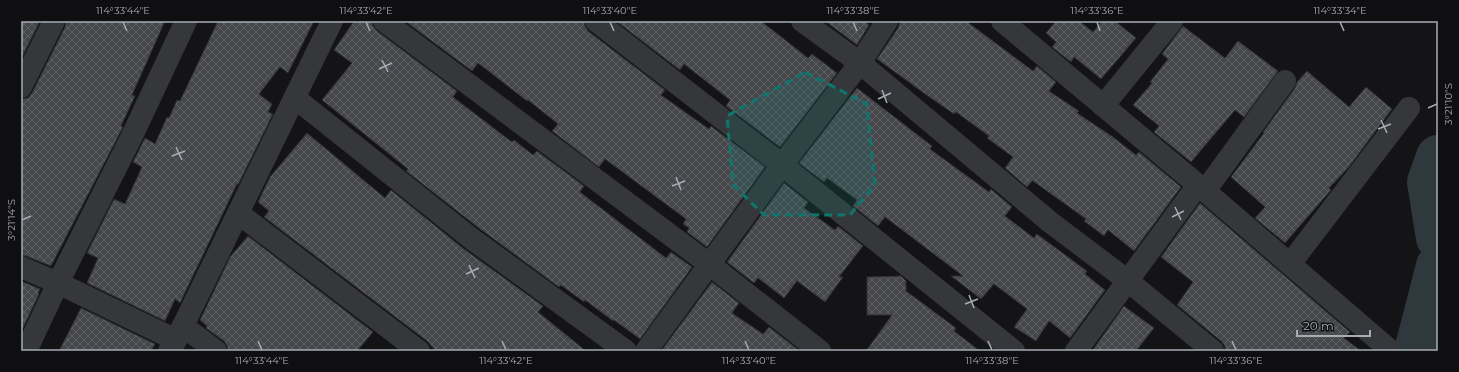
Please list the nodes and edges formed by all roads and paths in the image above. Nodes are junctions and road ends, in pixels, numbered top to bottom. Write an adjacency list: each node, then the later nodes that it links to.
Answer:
1 (54, 21): 12 (street)
2 (186, 21): 23 (street)
3 (332, 21): 13 (street)
4 (384, 21): 19 (street)
5 (596, 21): 16 (street)
6 (802, 21): 10 (street)
7 (887, 21): 10 (street)
8 (1002, 21): 14 (street)
9 (1172, 21): 14 (street)
10 (860, 63): 16 (street); 22 (street)
11 (1285, 81): 17 (street)
12 (21, 87)
13 (295, 98): 18 (street); 28 (street)
14 (1103, 106): 17 (street)
15 (1409, 108): 20 (street)
16 (782, 165): 19 (street); 31 (street)
17 (1202, 188): 20 (street); 22 (street)
18 (238, 213): 24 (street); 27 (street)
19 (709, 264): 29 (street); 30 (street)
20 (1290, 264): 34 (street)
21 (21, 266): 23 (street)
22 (1128, 281): 32 (street); 33 (street)
23 (58, 283): 24 (street); 25 (street)
24 (176, 339): 26 (street)
25 (26, 351)
26 (216, 351)
27 (419, 351)
28 (626, 351)
29 (646, 351)
30 (820, 351)
31 (1014, 351)
32 (1076, 351)
33 (1213, 351)
34 (1391, 351)

